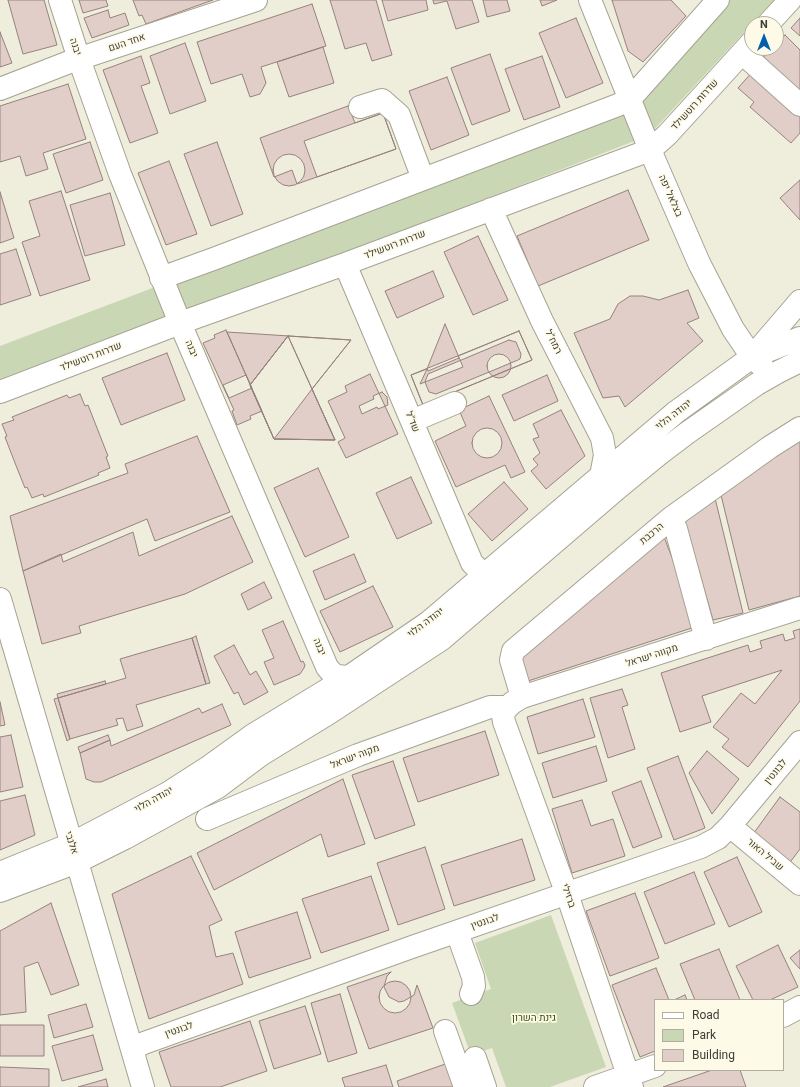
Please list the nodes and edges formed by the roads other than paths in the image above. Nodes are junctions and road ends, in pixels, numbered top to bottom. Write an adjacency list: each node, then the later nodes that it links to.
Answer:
1 (60, 0): 9 (street, יבנה)
2 (590, 0): 11 (street, בצלאל יפה)
3 (718, 0): 11 (street)
4 (790, 0): 6 (street)
5 (244, 2): 9 (street, אחד העם)
6 (775, 16)
7 (744, 51): 14 (street, שדרות רוטשילד)
8 (754, 56): 12 (street)
9 (79, 59): 10 (street, אחד העם); 18 (street, יבנה)
10 (0, 89)
11 (624, 95): 14 (street, בצלאל יפה); 15 (street)
12 (800, 105)
13 (360, 107): 15 (street)
14 (650, 150): 16 (street, שדרות רוטשילד); 22 (street, בצלאל יפה)
15 (423, 179): 18 (street)
16 (491, 209): 17 (street, שדרות רוטשילד); 29 (street, רמח"ל)
17 (345, 264): 20 (street, שדרות רוטשילד); 27 (street, שד"ל)
18 (161, 278): 20 (street, יבנה)
19 (800, 301): 22 (street, יהודה הלוי)
20 (180, 323): 25 (street, שדרות רוטשילד); 37 (street, יבנה)
21 (800, 338): 22 (street)
22 (752, 357): 24 (street, בצלאל יפה); 29 (street, יהודה הלוי)
23 (800, 362): 24 (street)
24 (778, 372): 42 (street, יהודה הלוי)
25 (0, 392)
26 (455, 403): 27 (street)
27 (412, 421): 31 (street, שד"ל)
28 (800, 428): 30 (street, הרכבת)
29 (601, 476): 31 (street, יהודה הלוי)
30 (671, 518): 34 (street); 36 (street, הרכבת)
31 (486, 573): 37 (street, יהודה הלוי)
32 (0, 599): 35 (street, אלנבי)
33 (800, 608): 34 (street, מקווה ישראל)
34 (706, 639): 38 (street, מקווה ישראל)
35 (7, 647): 42 (street, אלנבי)
36 (513, 651): 38 (street, ברזילי)
37 (350, 676): 42 (street, יהודה הלוי)
38 (514, 702): 40 (street, מקוה ישראל); 46 (street, ברזילי)
39 (800, 742): 41 (street, לבונטין)
40 (207, 818)
41 (730, 826): 44 (street, שביל האור); 46 (street, לבונטין)
42 (74, 853): 43 (street, יהודה הלוי); 45 (street, יהודה הלוי); 52 (street, אלנבי)
43 (0, 873)
44 (800, 884)
45 (0, 891)
46 (566, 892): 47 (street, לבונטין); 55 (street, ברזילי)
47 (457, 932): 48 (street); 52 (street, לבונטין)
48 (471, 994)
49 (800, 1007): 50 (street)
50 (784, 1015)
51 (445, 1031): 57 (street)
52 (132, 1048): 56 (street, אלנבי)
53 (475, 1058): 58 (street)
54 (654, 1067): 55 (street)
55 (630, 1081): 59 (street)
56 (143, 1087)
57 (465, 1087)
58 (485, 1087)
59 (595, 1087)

